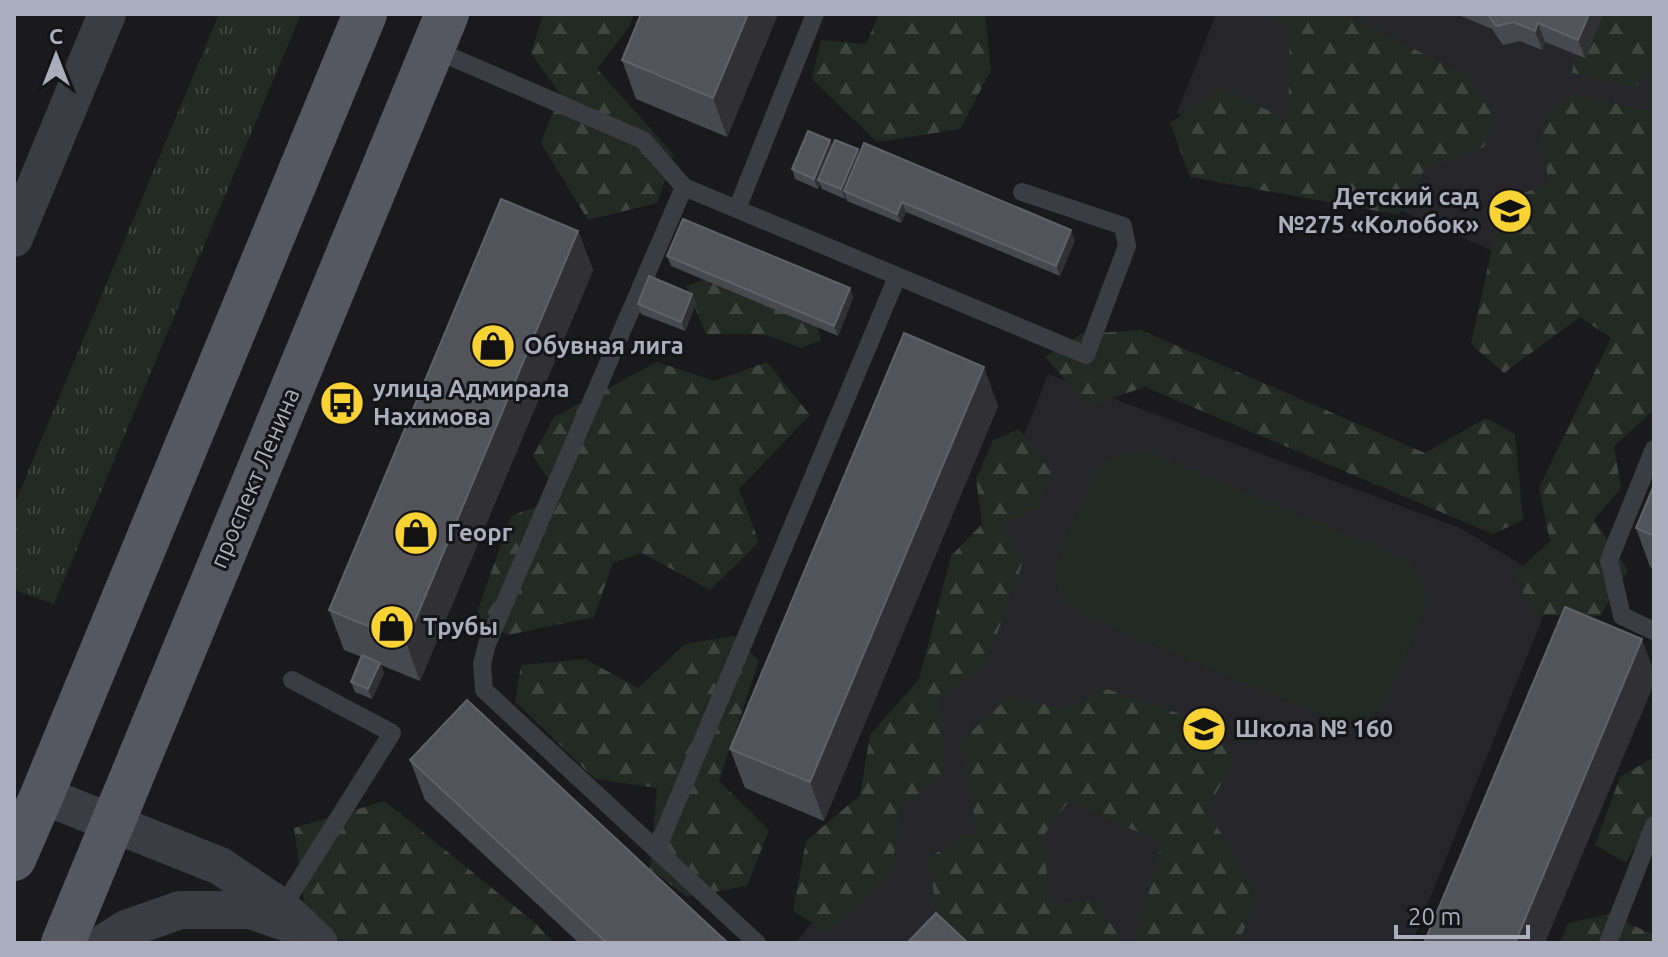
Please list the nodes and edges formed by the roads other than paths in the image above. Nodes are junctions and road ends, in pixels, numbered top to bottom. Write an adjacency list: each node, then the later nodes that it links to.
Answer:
1 (107, 14): 8 (street)
2 (365, 14): 13 (main road)
3 (815, 14): 7 (lane)
4 (440, 31): 5 (lane); 14 (main road, проспект Ленина)
5 (684, 187): 7 (lane); 16 (lane)
6 (1022, 192): 9 (lane)
7 (737, 209): 9 (lane)
8 (14, 238)
9 (897, 277): 16 (lane)
10 (1654, 449): 11 (lane)
11 (1654, 631)
12 (292, 680): 18 (lane)
13 (42, 795): 14 (street); 17 (main road)
14 (113, 823): 18 (street); 19 (main road, проспект Ленина)
15 (1654, 825): 22 (lane)
16 (657, 849): 21 (lane)
17 (14, 859)
18 (301, 926): 20 (street)
19 (63, 943)
20 (104, 943)
21 (757, 943)
22 (1608, 943)

